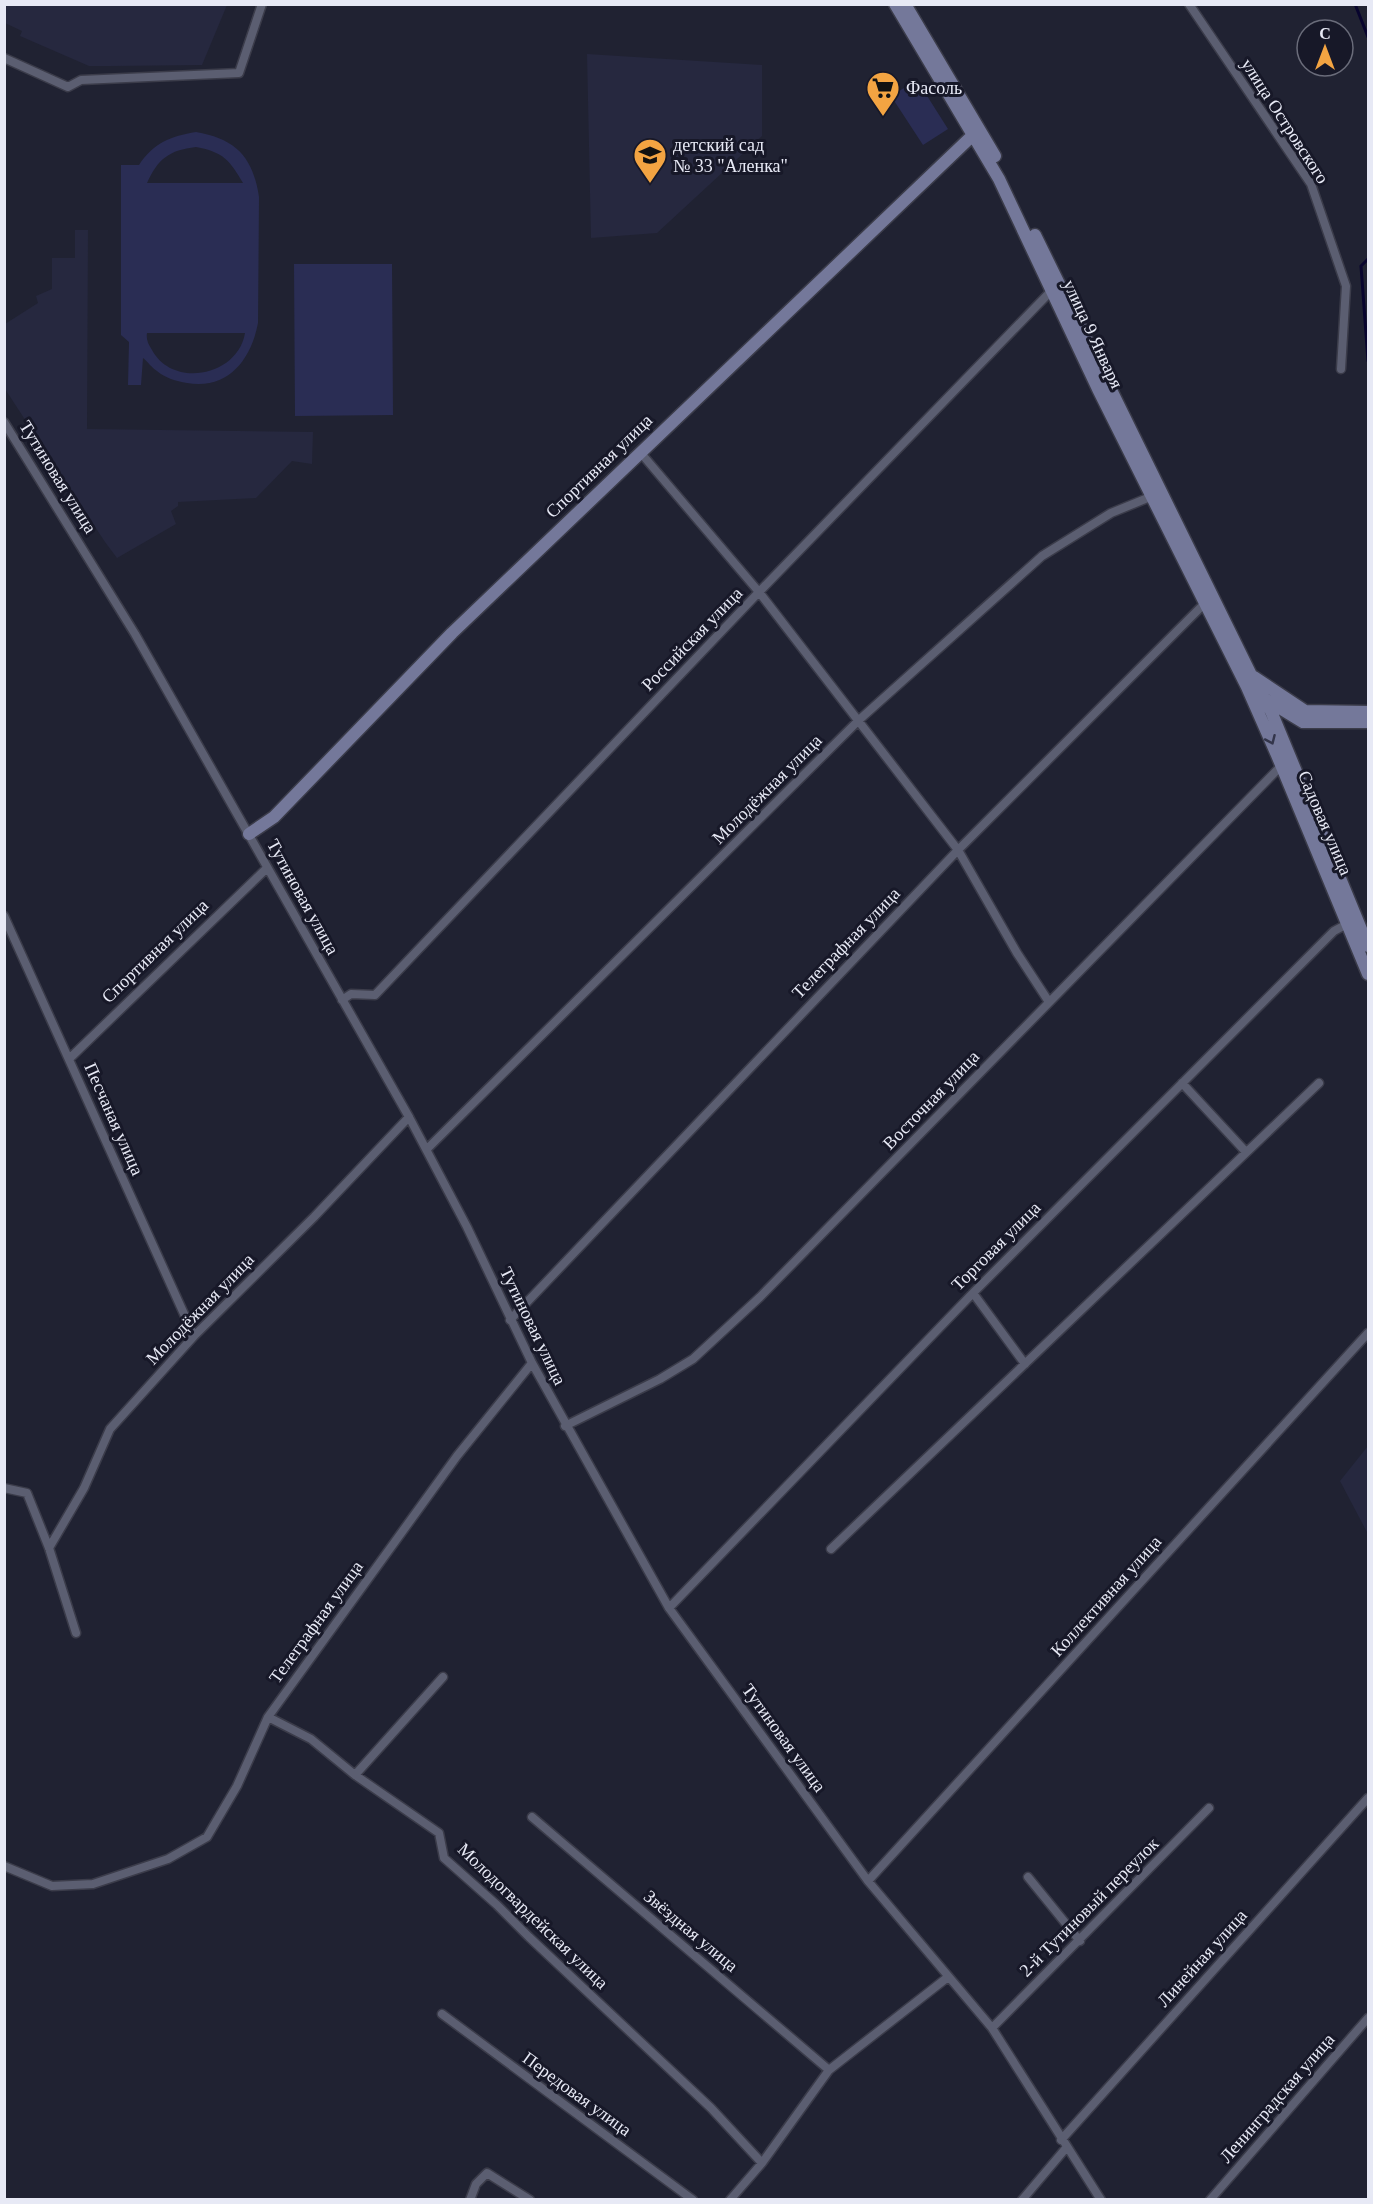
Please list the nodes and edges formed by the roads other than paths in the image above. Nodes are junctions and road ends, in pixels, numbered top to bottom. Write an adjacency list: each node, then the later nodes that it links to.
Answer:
1 (262, 4): 5 (street)
2 (895, 4): 6 (street, улица 9 Января)
3 (905, 4): 6 (street, улица 9 Января)
4 (1189, 4): 8 (street, улица Островского)
5 (4, 58)
6 (977, 134): 7 (street, улица 9 Января); 10 (street, Спортивная улица)
7 (1055, 287): 11 (street, улица 9 Января); 12 (street, Российская улица)
8 (1341, 369)
9 (4, 422): 20 (street, Тутиновая улица)
10 (640, 452): 12 (street); 20 (street, Спортивная улица)
11 (1157, 494): 13 (street, улица 9 Января); 17 (street, Молодёжная улица)
12 (759, 592): 17 (street); 27 (street, Российская улица)
13 (1209, 599): 14 (street, улица 9 Января); 21 (street, Телеграфная улица)
14 (1249, 681): 15 (street); 16 (street); 19 (street, Садовая улица, one-way to 19)
15 (1264, 698): 18 (street); 19 (street)
16 (1368, 712)
17 (859, 720): 21 (street); 33 (street, Молодёжная улица)
18 (1368, 722)
19 (1286, 761): 24 (street, Садовая улица); 28 (street, Восточная улица)
20 (249, 834): 22 (street, Тутиновая улица)
21 (958, 850): 28 (street); 36 (street, Телеграфная улица)
22 (267, 868): 27 (street, Тутиновая улица); 29 (street, Спортивная улица)
23 (4, 916): 29 (street, Песчаная улица)
24 (1353, 921): 25 (street, Садовая улица); 26 (street, Садовая улица); 30 (street, Торговая улица)
25 (1368, 946)
26 (1368, 974)
27 (342, 1000): 32 (street, Тутиновая улица)
28 (1050, 1002): 41 (street, Восточная улица)
29 (69, 1059): 38 (street, Песчаная улица)
30 (1182, 1083): 34 (street); 35 (street, Торговая улица)
31 (1319, 1083): 34 (street)
32 (410, 1117): 33 (street, Тутиновая улица); 38 (street, Молодёжная улица)
33 (426, 1149): 36 (street, Тутиновая улица)
34 (1246, 1152): 40 (street)
35 (973, 1293): 40 (street); 45 (street, Торговая улица)
36 (510, 1320): 39 (street, Тутиновая улица)
37 (1368, 1333): 55 (street, Коллективная улица)
38 (194, 1336): 43 (street, Молодёжная улица)
39 (532, 1363): 41 (street, Тутиновая улица); 48 (street, Телеграфная улица)
40 (1025, 1364): 44 (street)
41 (565, 1426): 45 (street, Тутиновая улица)
42 (4, 1488): 43 (street)
43 (49, 1548): 46 (street)
44 (831, 1549)
45 (669, 1608): 55 (street, Тутиновая улица)
46 (76, 1633)
47 (443, 1677): 49 (street)
48 (268, 1717): 49 (street, Молодогвардейская улица); 53 (street, Телеграфная улица)
49 (355, 1775): 64 (street, Молодогвардейская улица)
50 (1368, 1798): 62 (street, Линейная улица)
51 (1209, 1808): 56 (street, 2-й Тутиновый переулок)
52 (532, 1817): 61 (street, Звёздная улица)
53 (4, 1866)
54 (1028, 1877): 56 (street)
55 (868, 1881): 57 (street, Тутиновая улица)
56 (1080, 1941): 60 (street, 2-й Тутиновый переулок)
57 (948, 1977): 60 (street, Тутиновая улица); 61 (street)
58 (442, 2014): 67 (street, Передовая улица)
59 (1368, 2018): 71 (street, Ленинградская улица)
60 (992, 2028): 62 (street, Тутиновая улица)
61 (829, 2070): 64 (street)
62 (1061, 2140): 63 (street, Тутиновая улица)
63 (1066, 2148): 69 (street); 70 (street, Тутиновая улица)
64 (762, 2163): 68 (street)
65 (470, 2199): 66 (street)
66 (530, 2199)
67 (693, 2199)
68 (730, 2199)
69 (1022, 2199)
70 (1101, 2199)
71 (1210, 2199)

